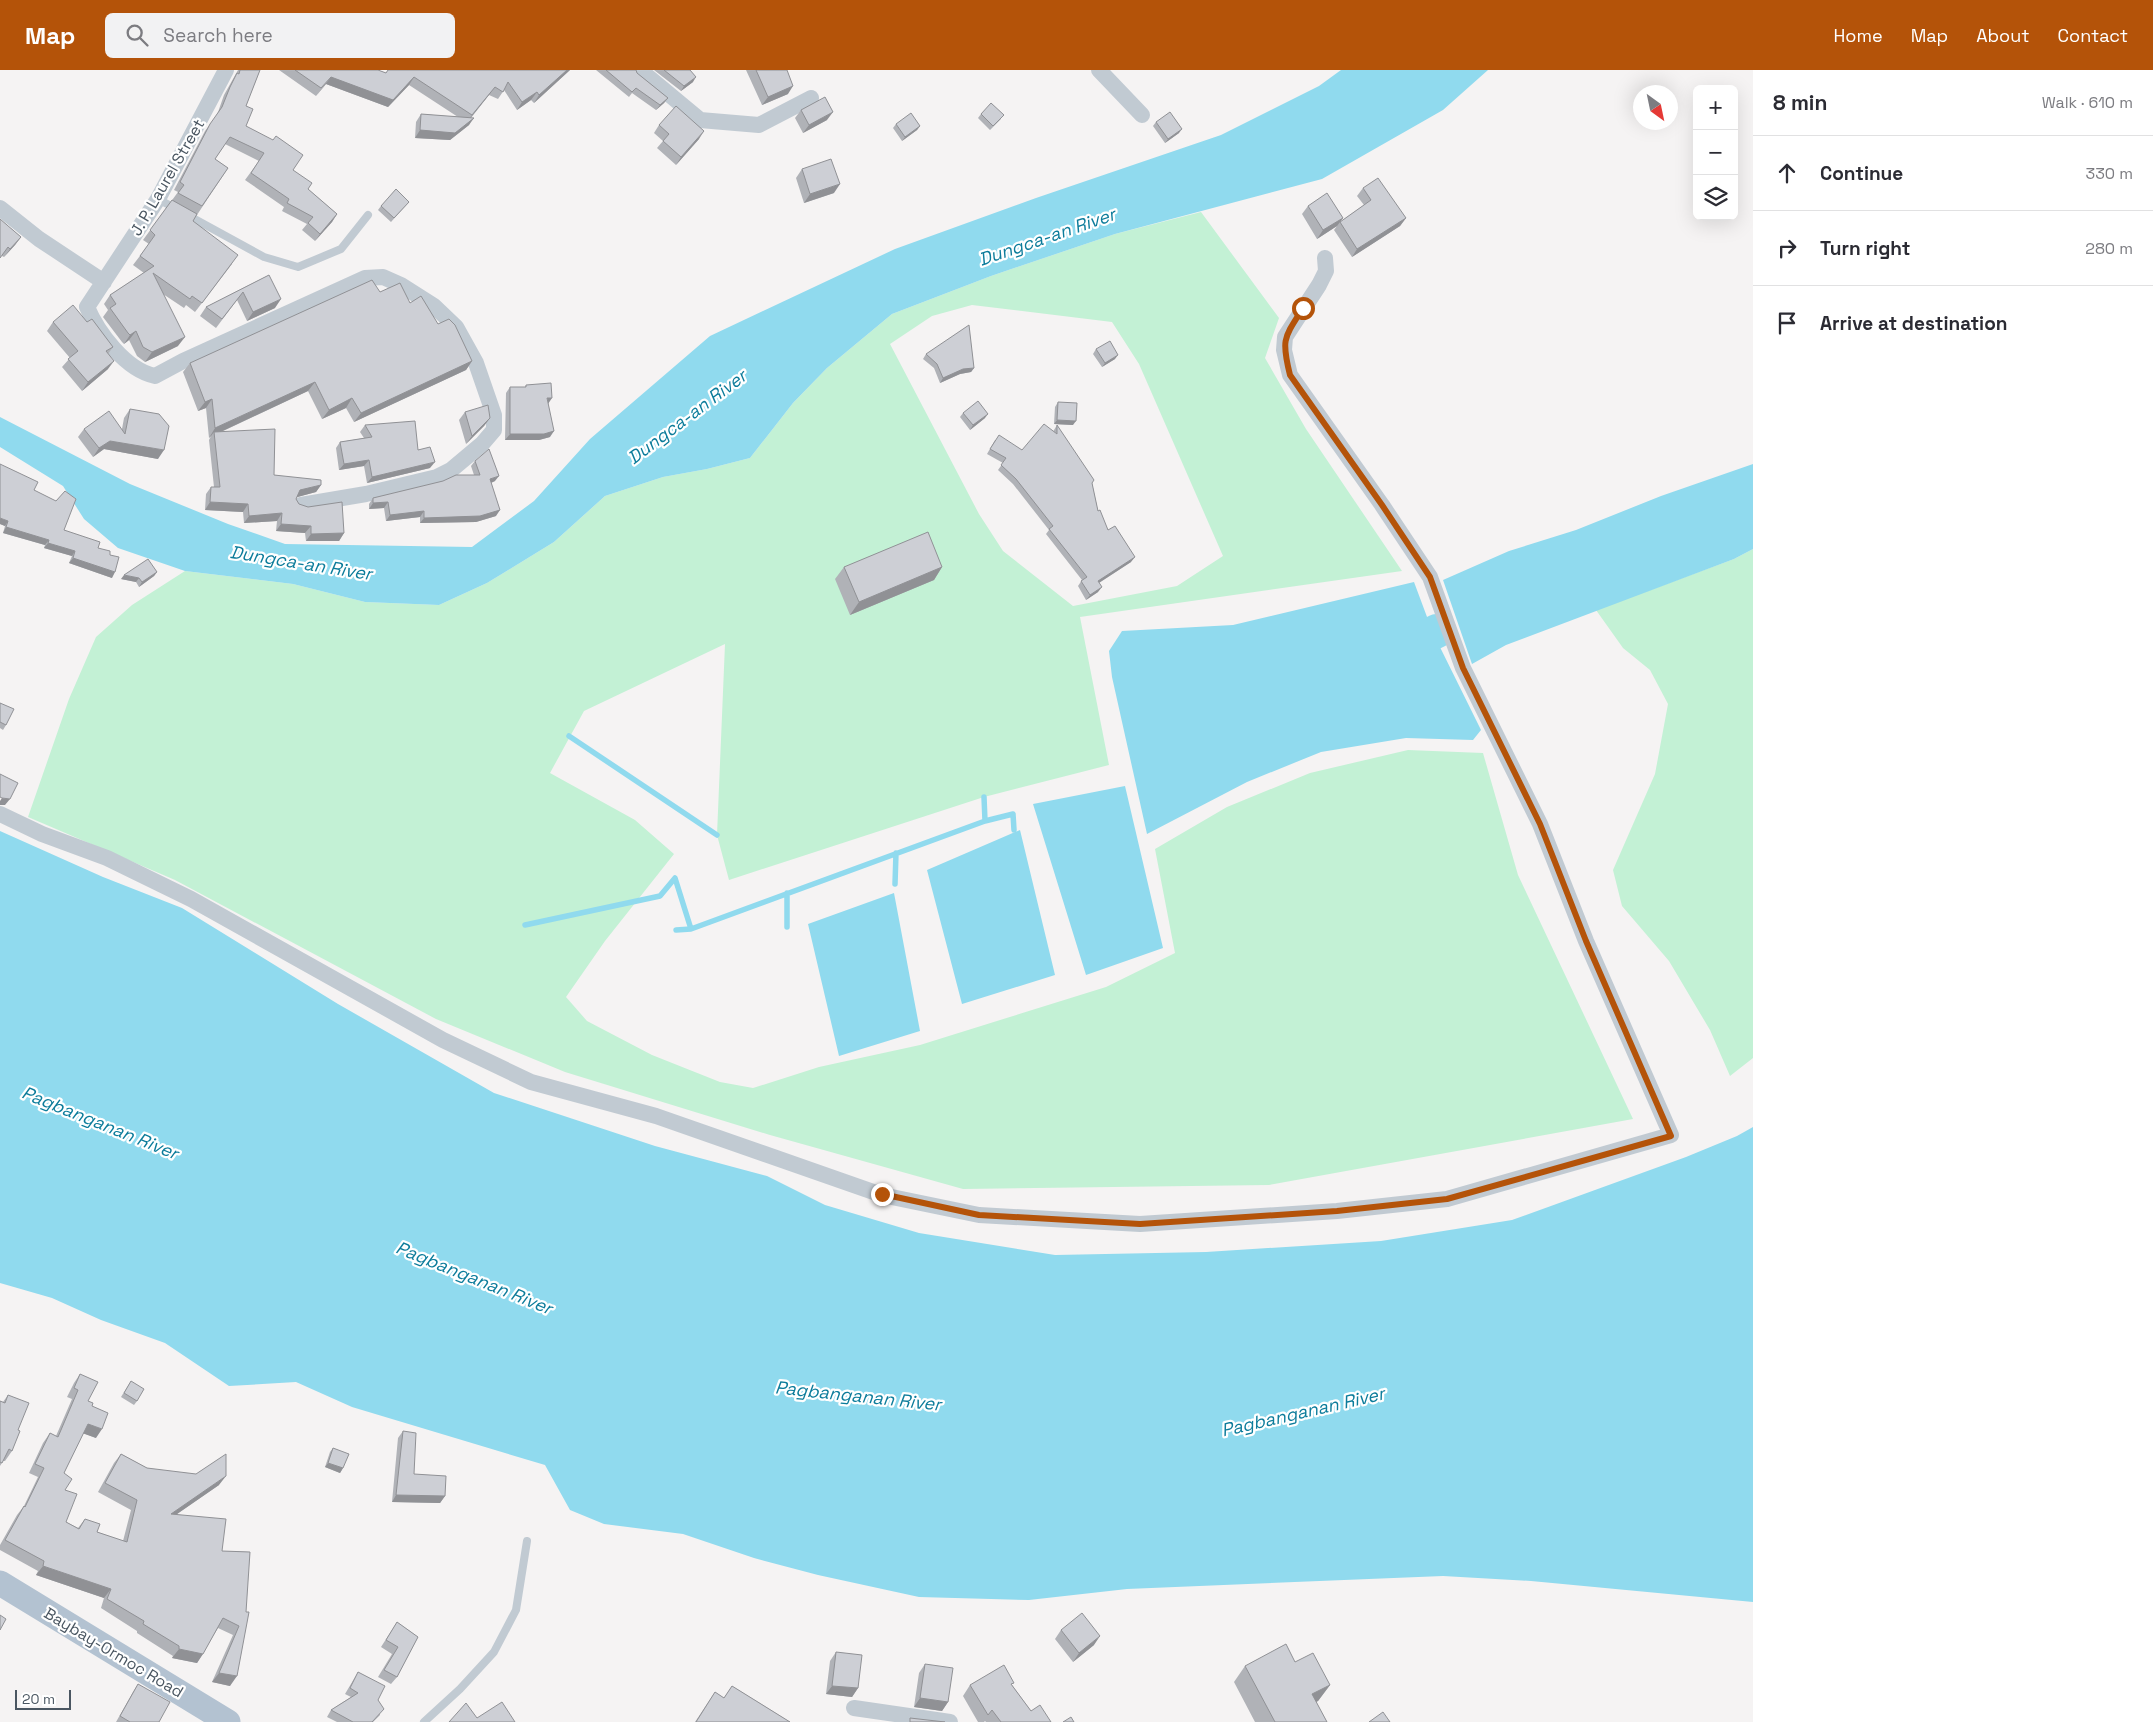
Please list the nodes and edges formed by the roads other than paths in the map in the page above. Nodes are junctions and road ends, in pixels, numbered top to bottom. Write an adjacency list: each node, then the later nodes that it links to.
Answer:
1 (226, 70): 6 (street, J. P. Laurel Street)
2 (640, 70): 4 (street)
3 (1099, 70): 5 (street)
4 (811, 98)
5 (1142, 115)
6 (158, 199): 8 (lane); 10 (street, J. P. Laurel Street)
7 (0, 208): 10 (street)
8 (368, 215)
9 (1325, 258): 12 (street)
10 (104, 282): 11 (street, J. P. Laurel Street)
11 (301, 505)
12 (0, 814)
13 (527, 1541): 17 (lane)
14 (0, 1582): 16 (main road, Baybay-Ormoc Road)
15 (854, 1708): 18 (street)
16 (228, 1722)
17 (424, 1722)
18 (950, 1722)

